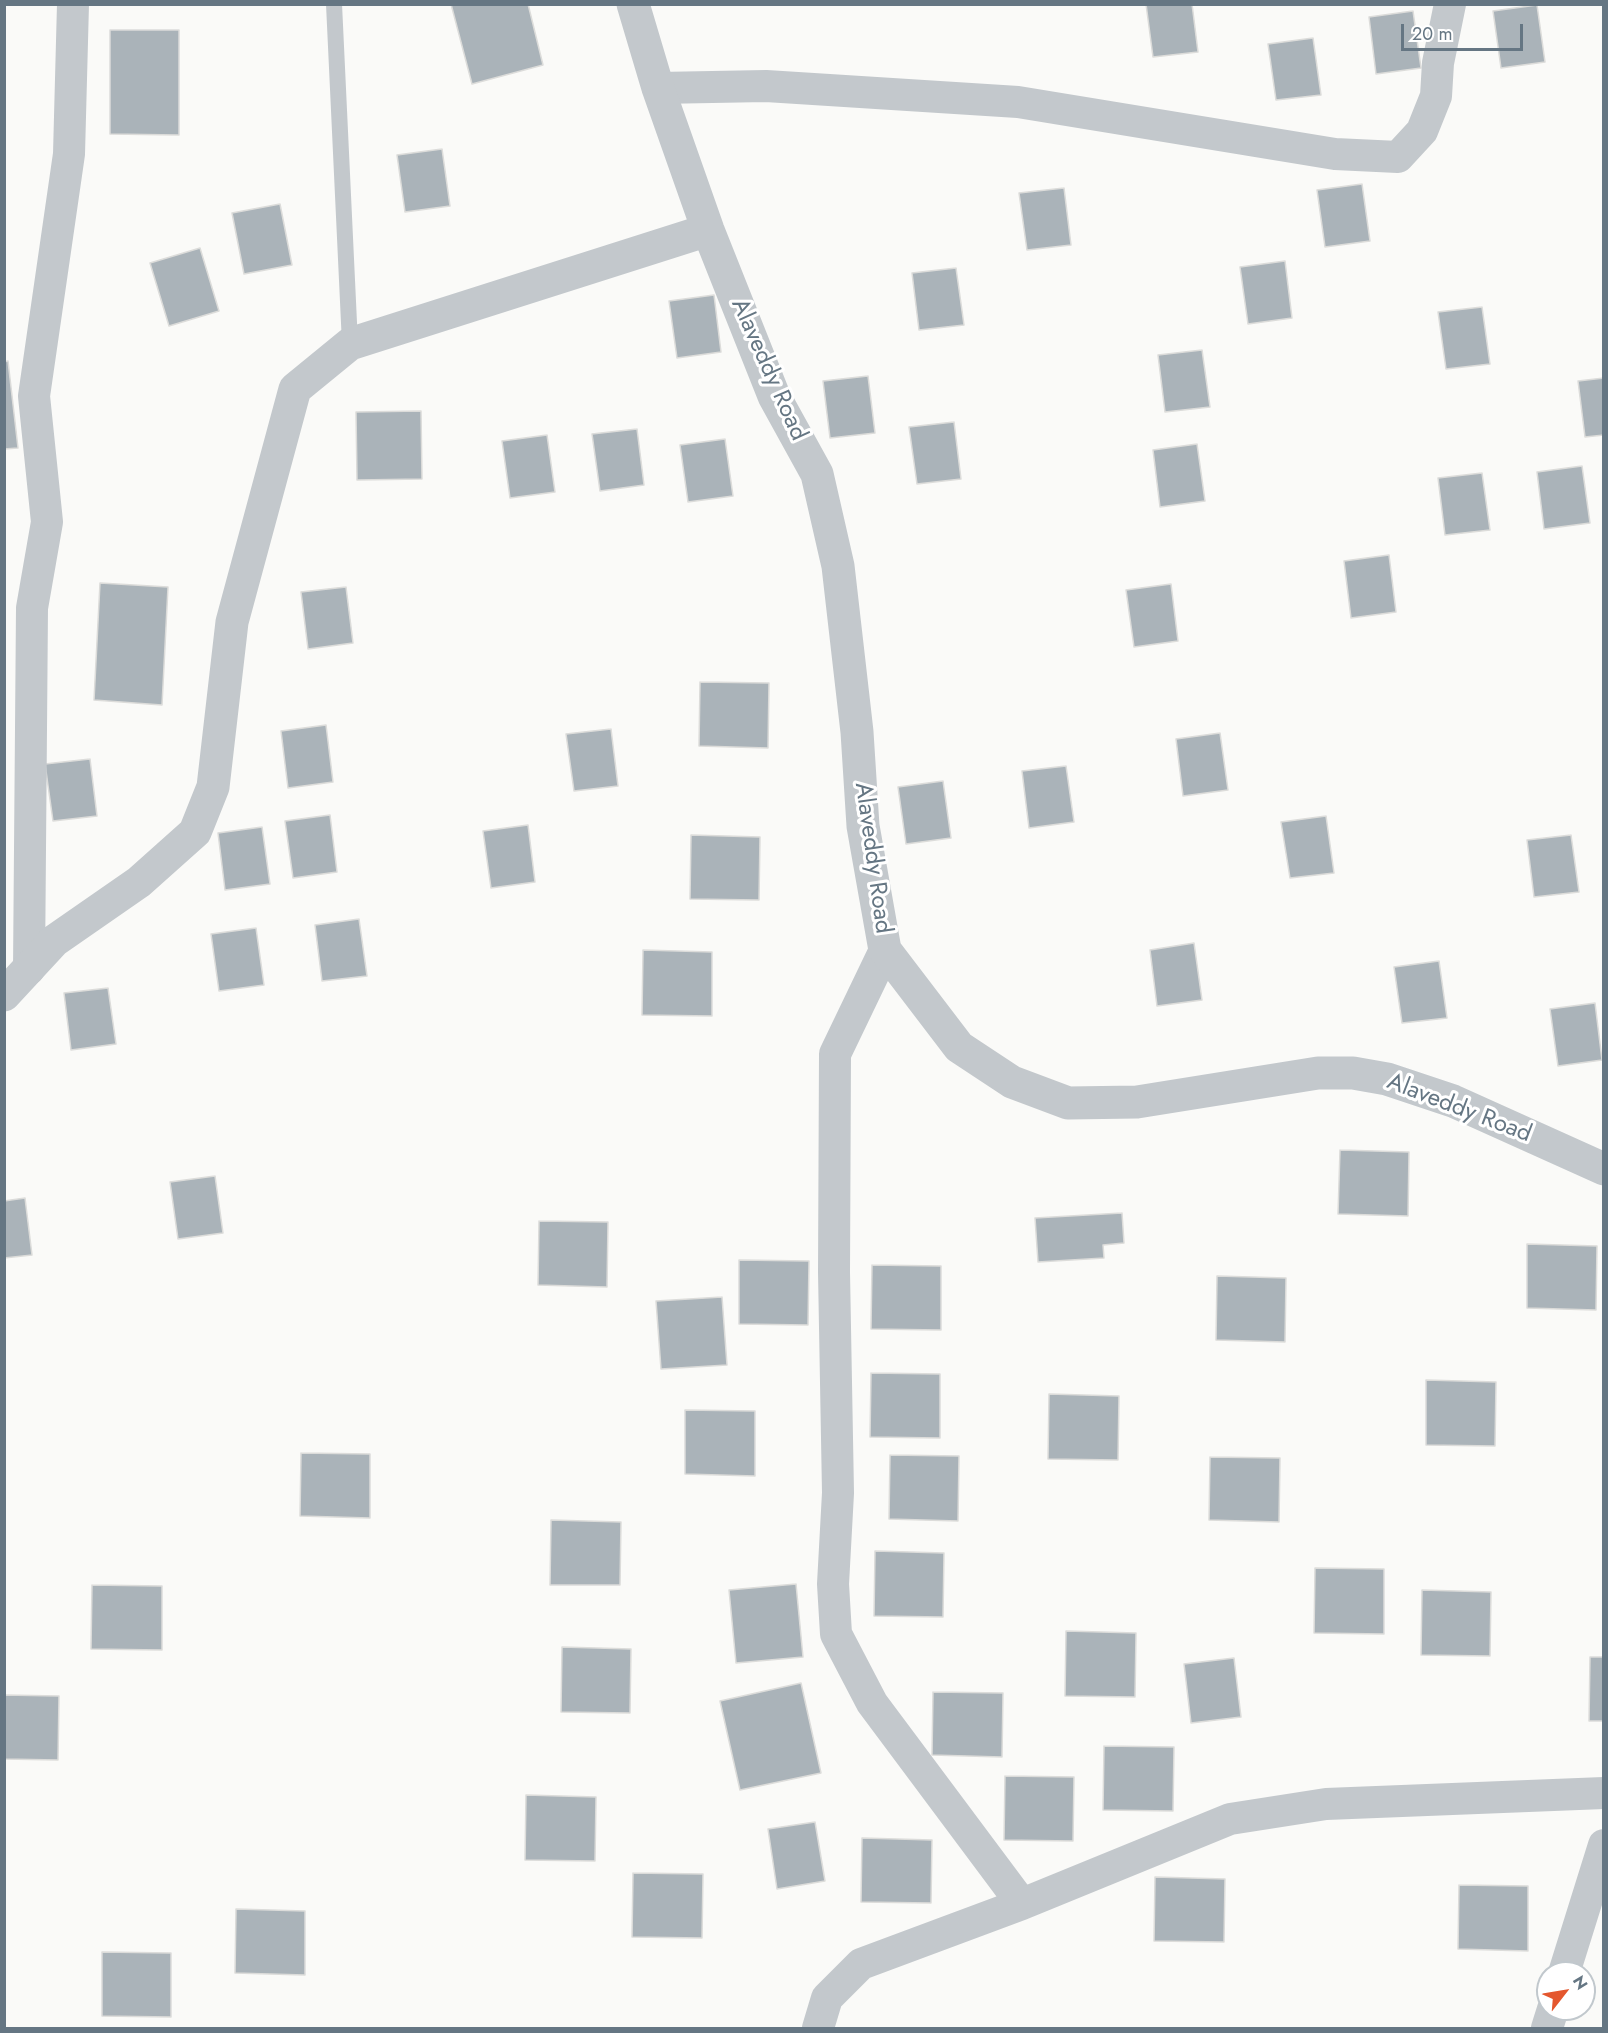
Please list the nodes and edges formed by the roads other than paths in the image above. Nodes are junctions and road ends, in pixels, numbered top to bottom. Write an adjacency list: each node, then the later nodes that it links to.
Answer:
1 (73, 4): 9 (street)
2 (334, 4): 7 (lane)
3 (633, 4): 5 (street, Alaveddy Road)
4 (1450, 4): 5 (street)
5 (658, 88): 6 (street, Alaveddy Road)
6 (708, 230): 7 (street); 8 (street, Alaveddy Road)
7 (350, 344): 9 (street)
8 (885, 950): 11 (street, Alaveddy Road); 14 (street)
9 (29, 969): 10 (street)
10 (4, 995)
11 (1604, 1168)
12 (1604, 1793): 14 (street)
13 (1604, 1845): 15 (street)
14 (1022, 1904): 16 (street)
15 (1568, 1961)
16 (818, 2028)

